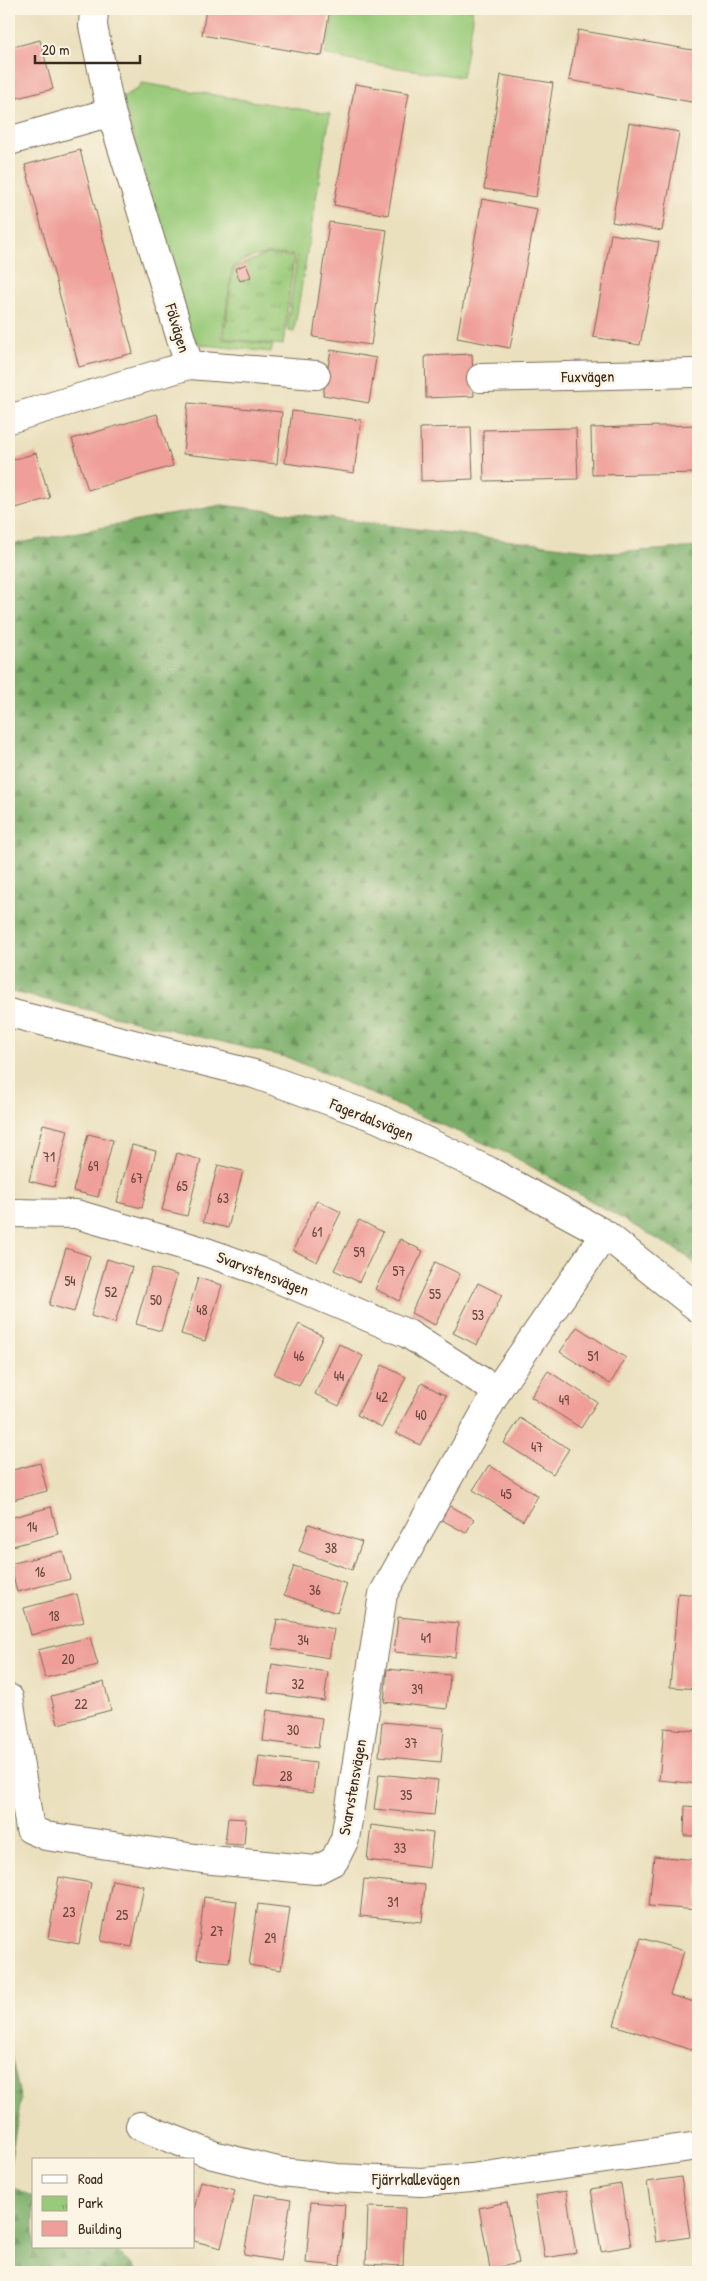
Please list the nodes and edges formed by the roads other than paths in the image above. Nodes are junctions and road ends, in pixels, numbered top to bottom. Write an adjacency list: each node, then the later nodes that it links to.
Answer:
1 (94, 9): 2 (street, Fölvägen)
2 (111, 112): 3 (street); 4 (street, Fölvägen)
3 (9, 141)
4 (189, 365): 6 (street); 8 (street, Fölvägen)
5 (697, 365): 7 (street, Fuxvägen)
6 (316, 375)
7 (481, 378)
8 (9, 419)
9 (9, 1013): 11 (street, Fagerdalsvägen)
10 (9, 1213): 13 (street, Svarvstensvägen)
11 (605, 1234): 12 (street, Fagerdalsvägen); 13 (street, Svarvstensvägen)
12 (698, 1308)
13 (497, 1391): 14 (street, Svarvstensvägen)
14 (9, 1698)
15 (140, 2126): 16 (street, Fjärrkallevägen)
16 (698, 2146)

